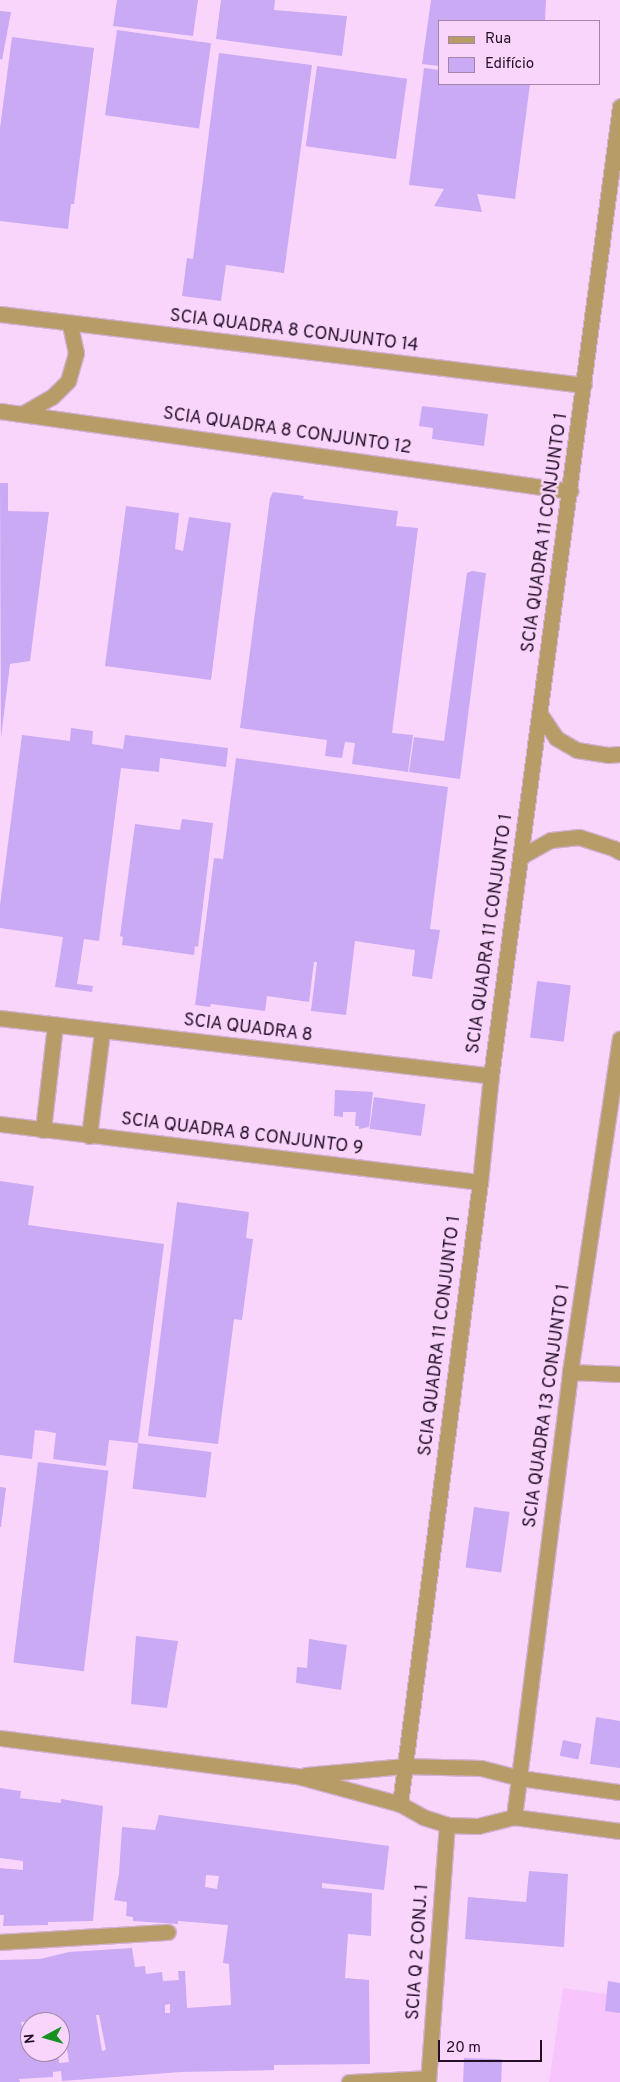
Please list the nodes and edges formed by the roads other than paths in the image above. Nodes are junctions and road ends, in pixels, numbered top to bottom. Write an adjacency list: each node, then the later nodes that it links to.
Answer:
1 (620, 107): 4 (street, SCIA QUADRA 11 CONJUNTO 1)
2 (0, 314): 3 (street, SCIA QUADRA 8 CONJUNTO 14)
3 (70, 324): 4 (street, SCIA QUADRA 8 CONJUNTO 14); 6 (street)
4 (584, 385): 7 (street, SCIA QUADRA 11 CONJUNTO 1)
5 (0, 411): 6 (street, SCIA QUADRA 8 CONJUNTO 12)
6 (22, 414): 7 (street, SCIA QUADRA 8 CONJUNTO 12)
7 (570, 491): 8 (street, SCIA QUADRA 11 CONJUNTO 1)
8 (540, 714): 9 (street); 11 (street, SCIA QUADRA 11 CONJUNTO 1)
9 (620, 754)
10 (620, 852): 11 (street)
11 (520, 857): 16 (street, SCIA QUADRA 11 CONJUNTO 1)
12 (0, 1018): 13 (street, SCIA QUADRA 8)
13 (55, 1025): 14 (street, SCIA QUADRA 8); 18 (street)
14 (102, 1031): 16 (street, SCIA QUADRA 8); 19 (street)
15 (620, 1039): 21 (street, SCIA QUADRA 13 CONJUNTO 1)
16 (491, 1076): 20 (street, SCIA QUADRA 11 CONJUNTO 1)
17 (0, 1124): 18 (street, SCIA QUADRA 8 CONJUNTO 9)
18 (43, 1130): 19 (street, SCIA QUADRA 8 CONJUNTO 9)
19 (89, 1136): 20 (street, SCIA QUADRA 8 CONJUNTO 9)
20 (480, 1182): 24 (street, SCIA QUADRA 11 CONJUNTO 1)
21 (570, 1372): 22 (street); 26 (street, SCIA QUADRA 13 CONJUNTO 1)
22 (620, 1374)
23 (0, 1738): 25 (street)
24 (404, 1766): 25 (street); 26 (street); 28 (street, SCIA QUADRA 11 CONJUNTO 1)
25 (297, 1776): 28 (street)
26 (520, 1778): 27 (street); 29 (street, SCIA QUADRA 13 CONJUNTO 1)
27 (620, 1792)
28 (400, 1804): 30 (street)
29 (514, 1817): 30 (street); 31 (street)
30 (447, 1825): 34 (street, SCIA Q 2 CONJ. 1)
31 (620, 1831)
32 (168, 1932): 33 (street)
33 (0, 1942)
34 (428, 2080): 35 (street)
35 (349, 2082)

